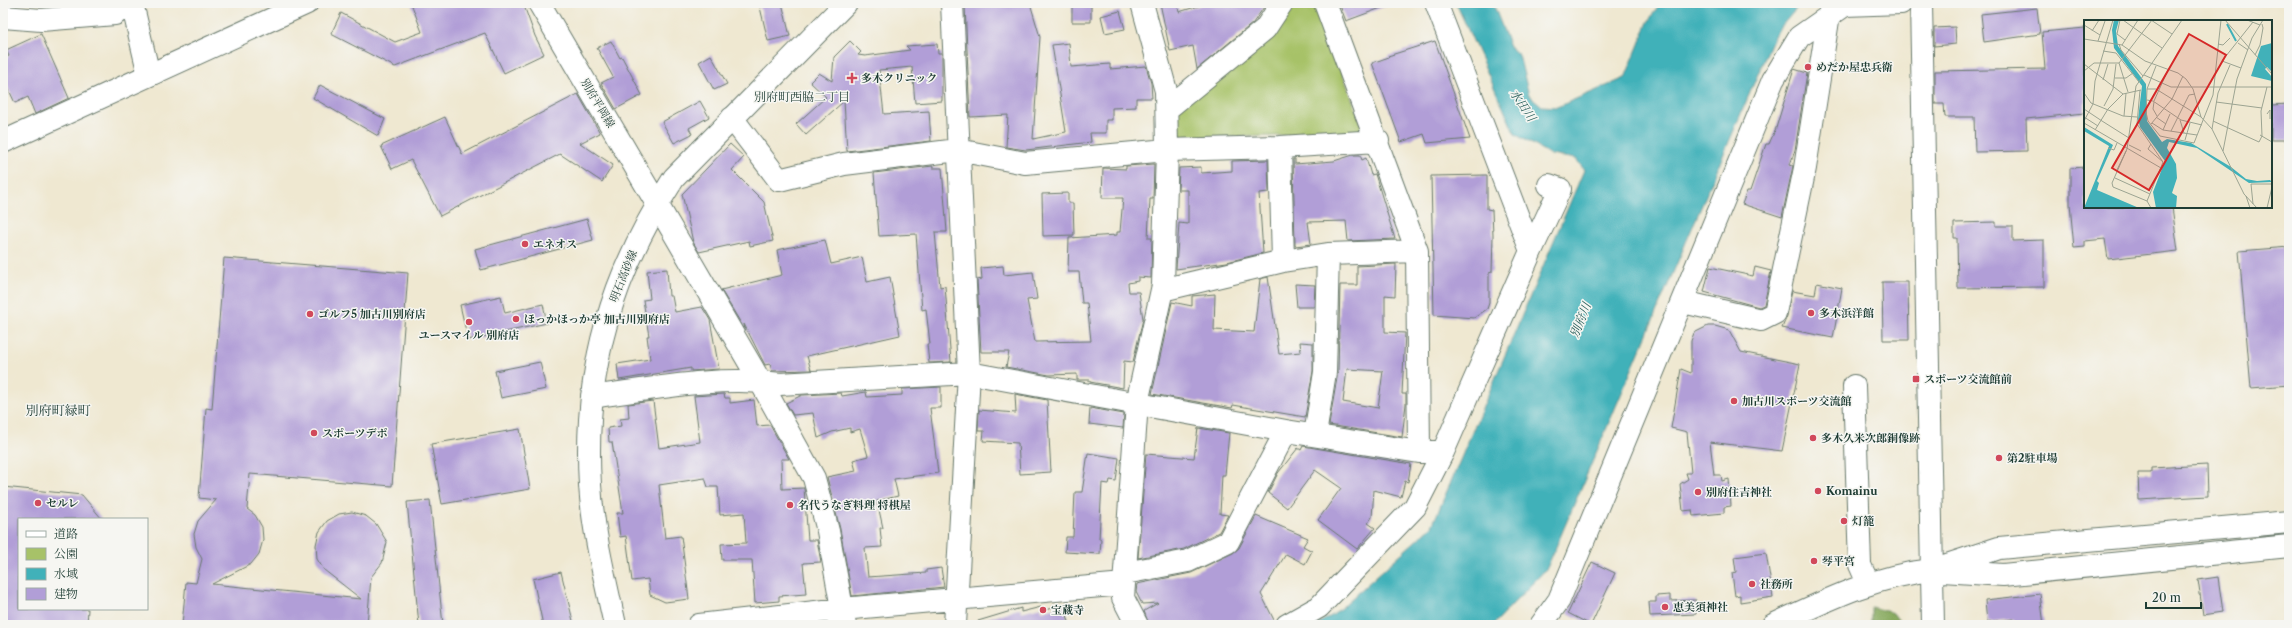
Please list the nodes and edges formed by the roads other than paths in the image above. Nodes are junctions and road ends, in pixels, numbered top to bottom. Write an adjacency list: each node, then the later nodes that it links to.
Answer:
1 (131, 3): 13 (street); 14 (street)
2 (308, 3): 14 (street)
3 (539, 3): 23 (street, 別府平岡線)
4 (846, 3): 16 (street, 明石高砂線)
5 (952, 3): 20 (street)
6 (1142, 3): 15 (street)
7 (1282, 3): 15 (street)
8 (1325, 3): 17 (street)
9 (1436, 3): 25 (street)
10 (1900, 3): 12 (street)
11 (1921, 3): 43 (street)
12 (1829, 14): 29 (street); 29 (street)
13 (3, 17)
14 (149, 76): 18 (street)
15 (1166, 109): 21 (street)
16 (732, 118): 20 (street); 23 (street, 明石高砂線)
17 (1378, 141): 19 (street); 24 (street)
18 (3, 142)
19 (1280, 147): 21 (street); 27 (street)
20 (958, 150): 21 (street); 30 (street)
21 (1167, 150): 28 (street)
22 (1549, 185): 25 (street)
23 (657, 204): 31 (street, 別府平岡線); 33 (street, 明石高砂線)
24 (1418, 251): 26 (street); 37 (street)
25 (1531, 251): 38 (street)
26 (1328, 254): 27 (street); 36 (street)
27 (1283, 262): 28 (street)
28 (1162, 290): 34 (street)
29 (1683, 302): 53 (street)
30 (969, 374): 31 (street); 34 (street); 46 (street)
31 (760, 381): 33 (street); 47 (street, 別府平岡線)
32 (1854, 386): 45 (street)
33 (592, 397): 48 (street, 明石高砂線)
34 (1137, 403): 35 (street); 44 (street)
35 (1286, 431): 36 (street); 44 (street)
36 (1314, 435): 37 (street)
37 (1419, 452): 38 (street)
38 (1443, 452): 52 (street)
39 (2289, 522): 40 (street)
40 (2234, 527): 42 (street); 43 (street)
41 (2289, 546): 42 (street)
42 (2239, 552): 43 (street)
43 (1932, 570): 45 (street); 55 (street)
44 (1125, 578): 46 (street); 51 (street)
45 (1868, 583): 54 (street)
46 (956, 599): 47 (street); 50 (street)
47 (843, 617): 49 (street)
48 (615, 625)
49 (699, 625)
50 (955, 625)
51 (1137, 625)
52 (1287, 625)
53 (1541, 625)
54 (1773, 625)
55 (1933, 625)

